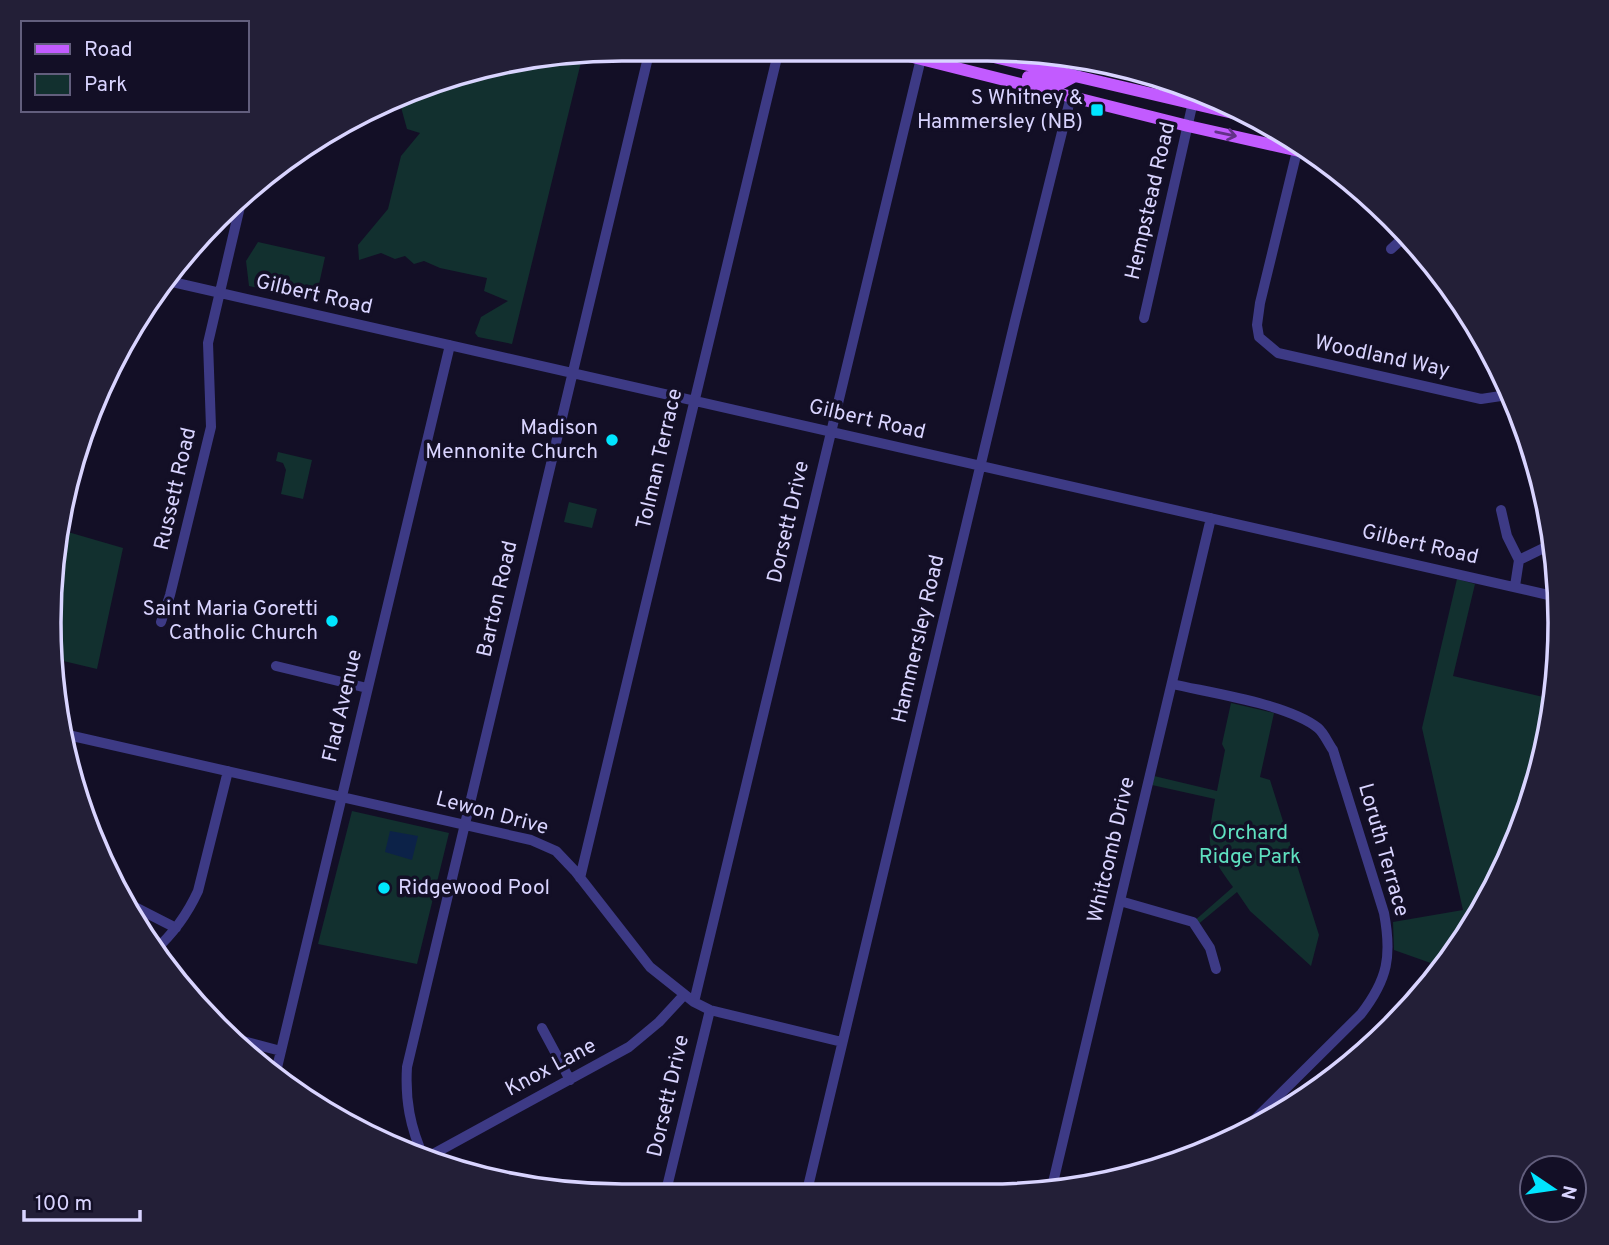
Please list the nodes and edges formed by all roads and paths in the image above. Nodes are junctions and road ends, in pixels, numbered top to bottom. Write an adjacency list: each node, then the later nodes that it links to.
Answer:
1 (647, 61): 22 (street, Barton Road)
2 (776, 61): 24 (street, Tolman Terrace)
3 (920, 61): 25 (street, Dorsett Drive)
4 (942, 61): 6 (main road)
5 (1014, 62): 8 (main road)
6 (965, 69): 8 (main road); 10 (main road)
7 (1076, 69): 8 (street)
8 (1075, 76): 9 (main road)
9 (1177, 95)
10 (1071, 96): 12 (main road); 26 (street, Hammersley Road)
11 (1193, 101): 12 (street, Hempstead Road)
12 (1188, 126): 13 (main road, one-way to 13); 20 (street, Hempstead Road)
13 (1283, 146)
14 (1299, 157): 23 (street, Woodland Way)
15 (238, 215): 19 (street, Russett Road)
16 (1399, 242): 17 (street)
17 (1391, 249)
18 (176, 283): 19 (street, Gilbert Road)
19 (218, 293): 21 (street, Gilbert Road); 33 (street, Russett Road)
20 (1144, 318)
21 (450, 345): 22 (street, Gilbert Road); 36 (street, Flad Avenue)
22 (571, 372): 24 (street, Gilbert Road); 40 (street, Barton Road)
23 (1500, 396)
24 (694, 400): 25 (street, Gilbert Road); 41 (street, Tolman Terrace)
25 (831, 431): 26 (street, Gilbert Road); 48 (street, Dorsett Drive)
26 (980, 465): 28 (street, Gilbert Road); 51 (street, Hammersley Road)
27 (1501, 510): 30 (street)
28 (1211, 518): 31 (street, Gilbert Road); 35 (street, Whitcomb Drive)
29 (1543, 548): 30 (street)
30 (1519, 560): 31 (street)
31 (1514, 586): 32 (street, Gilbert Road)
32 (1547, 594)
33 (161, 622)
34 (276, 666): 36 (street)
35 (1172, 684): 42 (street, Whitcomb Drive); 56 (street, Loruth Terrace)
36 (368, 688): 39 (street, Flad Avenue)
37 (73, 736): 38 (street, Lewon Drive)
38 (228, 771): 39 (street, Lewon Drive); 44 (street)
39 (341, 797): 40 (street, Lewon Drive); 53 (street, Flad Avenue)
40 (464, 824): 41 (street, Lewon Drive); 57 (street, Barton Road)
41 (580, 878): 47 (street, Lewon Drive)
42 (1121, 901): 46 (street); 59 (street, Whitcomb Drive)
43 (140, 909): 44 (street)
44 (176, 928): 45 (street)
45 (162, 943)
46 (1216, 969)
47 (684, 995): 48 (street, Lewon Drive); 55 (street, Knox Lane)
48 (694, 1002): 49 (street, Lewon Drive)
49 (710, 1010): 51 (street, Lewon Drive); 60 (street, Dorsett Drive)
50 (542, 1028): 55 (street)
51 (842, 1042): 61 (street, Hammersley Road)
52 (251, 1043): 53 (street)
53 (281, 1051): 54 (street, Flad Avenue)
54 (278, 1065)
55 (570, 1080): 58 (street, Knox Lane)
56 (1263, 1111)
57 (420, 1146)
58 (436, 1152)
59 (1054, 1180)
60 (668, 1184)
61 (809, 1184)

